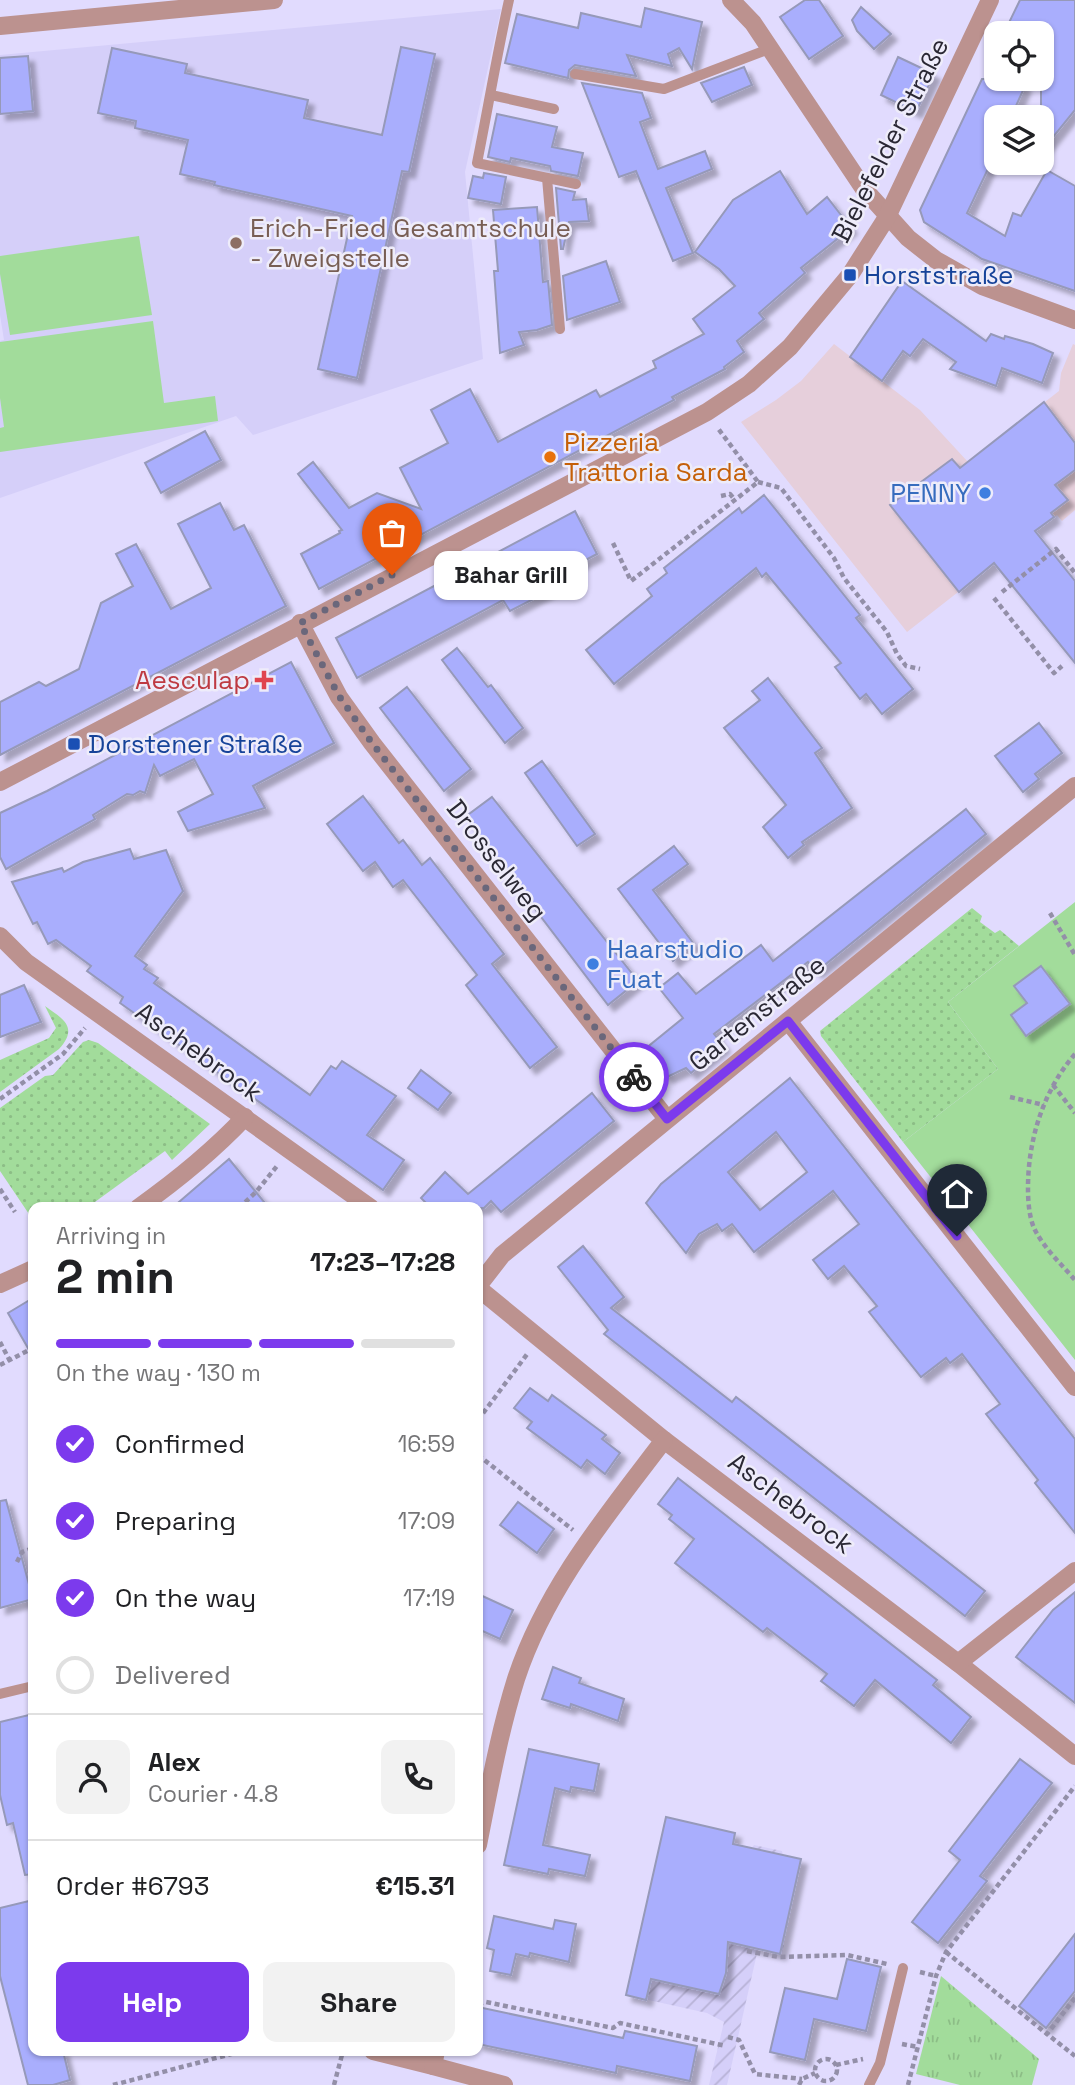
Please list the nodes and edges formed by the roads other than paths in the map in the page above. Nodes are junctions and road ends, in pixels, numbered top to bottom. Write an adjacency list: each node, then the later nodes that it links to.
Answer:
1 (274, 0): 5 (street)
2 (509, 0): 8 (lane)
3 (731, 0): 6 (street)
4 (990, 0): 12 (street, Bielefelder Straße)
5 (0, 26)
6 (769, 49): 7 (lane); 12 (street)
7 (575, 74)
8 (491, 95): 9 (lane); 10 (lane)
9 (554, 109)
10 (547, 178): 11 (lane); 14 (lane)
11 (576, 184)
12 (887, 217): 13 (street); 15 (street, Bielefelder Straße)
13 (1075, 320)
14 (560, 329)
15 (300, 623): 16 (street, Bielefelder Straße); 21 (street, Drosselweg)
16 (0, 782)
17 (1075, 786): 19 (street, Gartenstraße)
18 (0, 936): 20 (street, Aschebrock)
19 (788, 1021): 21 (street, Gartenstraße); 28 (street)
20 (245, 1117): 22 (street); 23 (street, Aschebrock)
21 (667, 1119): 25 (street, Gartenstraße)
22 (146, 1202)
23 (363, 1202)
24 (28, 1271): 26 (street)
25 (483, 1280)
26 (0, 1284)
27 (483, 1291): 29 (street, Aschebrock)
28 (1075, 1387)
29 (664, 1440): 31 (street, Aschebrock); 35 (street)
30 (1075, 1571): 31 (street)
31 (958, 1663): 34 (street, Aschebrock)
32 (28, 1687): 33 (lane)
33 (0, 1694)
34 (1075, 1756)
35 (483, 1821)
36 (903, 1968): 40 (lane)
37 (411, 2056): 38 (street)
38 (434, 2059): 39 (street)
39 (504, 2085)
40 (869, 2085)

